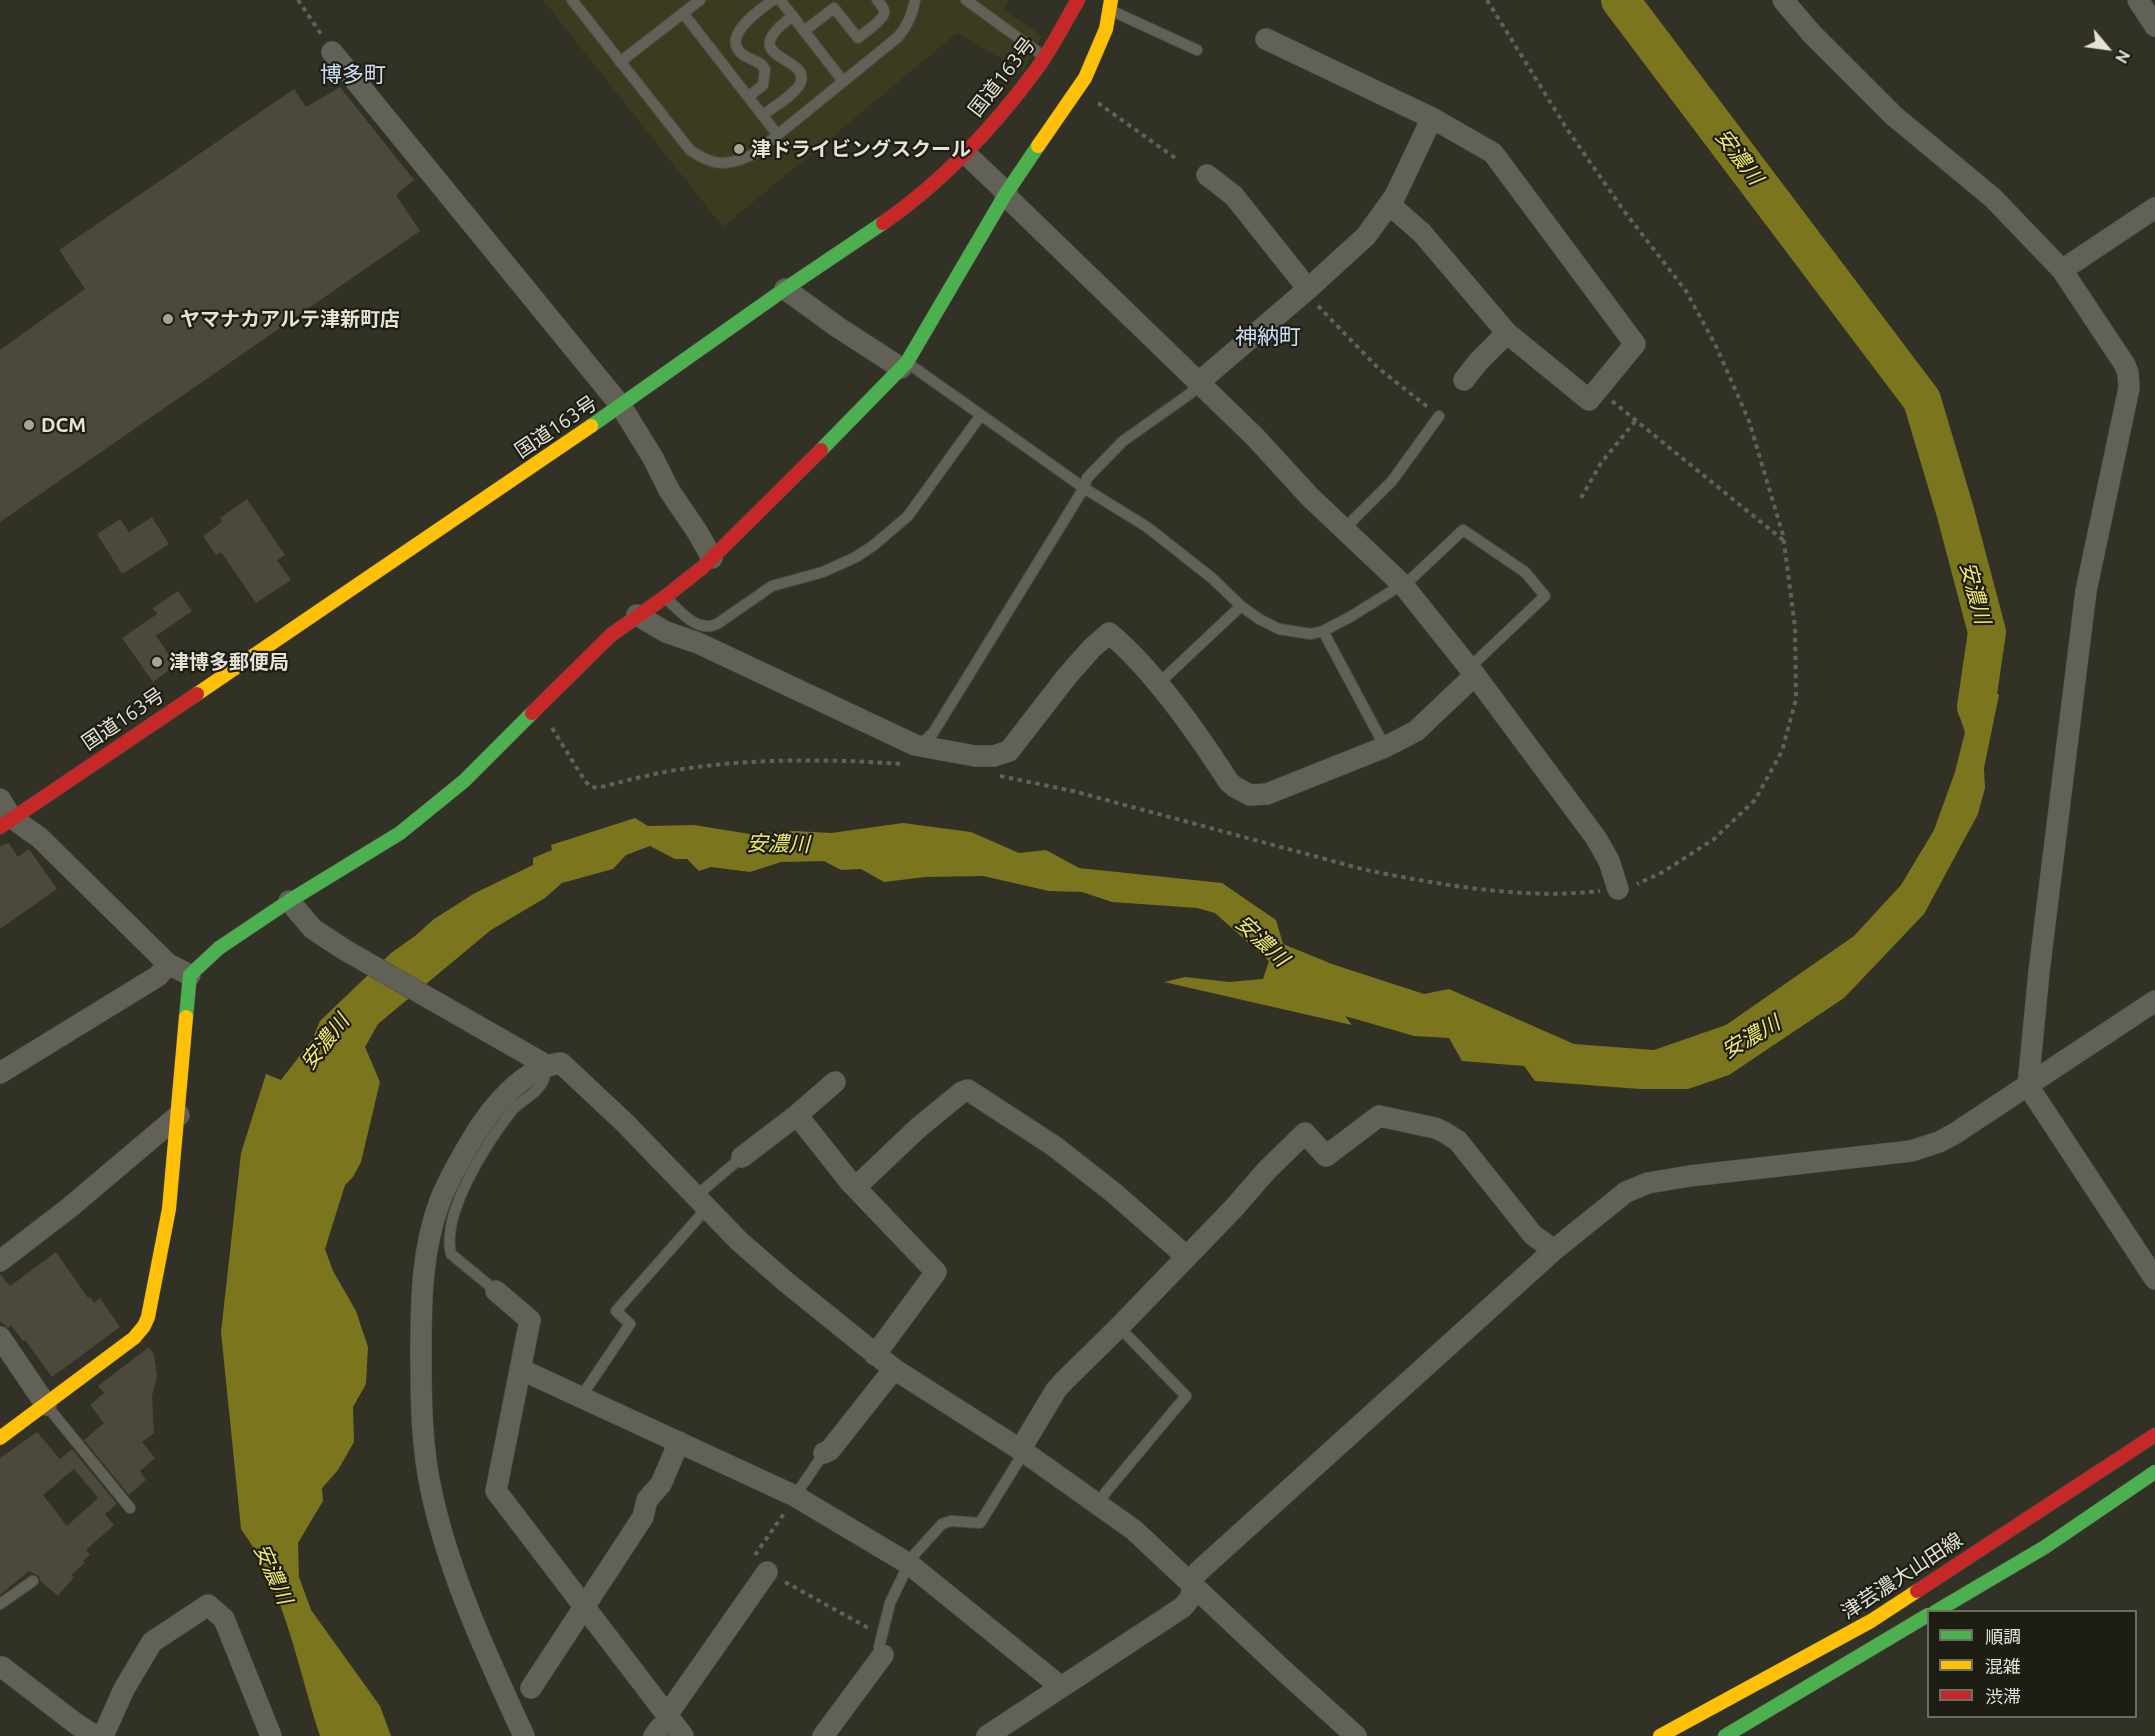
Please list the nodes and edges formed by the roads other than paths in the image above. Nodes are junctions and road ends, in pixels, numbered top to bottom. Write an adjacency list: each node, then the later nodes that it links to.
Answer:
1 (572, 0): 20 (lane)
2 (700, 0): 12 (lane)
3 (774, 0): 22 (lane)
4 (780, 0): 13 (lane)
5 (877, 0): 15 (lane)
6 (915, 0): 21 (lane)
7 (966, 0): 19 (lane)
8 (1078, 0): 19 (main road, 国道163号)
9 (1783, 0): 31 (street)
10 (2138, 0): 14 (street)
11 (1111, 5): 17 (lane); 28 (main road)
12 (684, 13): 20 (lane); 22 (lane)
13 (793, 16): 15 (lane); 23 (lane)
14 (2155, 26)
15 (804, 31): 21 (lane)
16 (1266, 39): 24 (street)
17 (1197, 50)
18 (332, 52): 38 (street)
19 (1045, 57): 26 (main road, 国道163号)
20 (620, 62): 25 (lane)
21 (843, 81): 25 (lane)
22 (748, 97): 23 (lane)
23 (763, 115): 25 (lane)
24 (1432, 118): 29 (street); 34 (street)
25 (777, 134)
26 (965, 153): 28 (street); 32 (main road, 国道163号)
27 (1207, 175): 33 (street)
28 (1006, 194): 35 (main road); 37 (street)
29 (1390, 205): 33 (street); 34 (street)
30 (2155, 208): 31 (street)
31 (2062, 270): 63 (street)
32 (784, 289): 35 (street); 38 (main road, 国道163号)
33 (1306, 291): 37 (street)
34 (1507, 333): 36 (street)
35 (904, 365): 39 (lane); 43 (main road)
36 (1464, 380)
37 (1199, 382): 41 (lane); 42 (street)
38 (621, 406): 43 (street); 54 (main road, 国道163号)
39 (981, 415): 41 (lane); 45 (lane)
40 (1439, 416): 42 (lane)
41 (1084, 488): 46 (lane); 51 (lane)
42 (1342, 528): 44 (street)
43 (712, 558): 45 (main road)
44 (1403, 585): 48 (lane); 49 (street); 49 (lane)
45 (665, 597): 47 (main road)
46 (1241, 606): 48 (lane); 50 (lane)
47 (637, 615): 51 (street); 56 (main road)
48 (1323, 631): 52 (lane)
49 (1472, 671): 52 (street); 55 (street)
50 (1158, 684): 51 (street); 52 (street)
51 (920, 745)
52 (1385, 747)
53 (0, 799): 54 (street)
54 (6, 822): 57 (street)
55 (1618, 889)
56 (289, 902): 58 (main road); 60 (street)
57 (168, 964): 58 (street); 61 (street)
58 (190, 975): 64 (main road)
59 (2155, 1001): 63 (street)
60 (546, 1065): 68 (street); 73 (lane); 106 (street)
61 (0, 1072)
62 (835, 1082): 65 (street)
63 (2028, 1086): 69 (street); 72 (street)
64 (179, 1115): 71 (street); 80 (main road)
65 (797, 1115): 66 (street); 67 (street)
66 (742, 1157): 68 (lane)
67 (856, 1187): 70 (street); 76 (street)
68 (702, 1202): 76 (street); 79 (lane)
69 (1554, 1250): 70 (street); 93 (street)
70 (1186, 1257): 74 (street)
71 (0, 1261)
72 (2155, 1279)
73 (496, 1291): 77 (street)
74 (1119, 1328): 84 (street); 88 (lane)
75 (0, 1337): 80 (street)
76 (875, 1355): 78 (street)
77 (520, 1370): 79 (street); 95 (street)
78 (894, 1370): 84 (street); 85 (street)
79 (581, 1397): 83 (street)
80 (46, 1405): 82 (main road); 89 (lane)
81 (2155, 1435): 111 (main road, 津芸濃大山田線)
82 (0, 1438)
83 (679, 1442): 87 (street); 95 (street)
84 (1022, 1451): 88 (street); 90 (lane)
85 (824, 1453): 87 (lane)
86 (2155, 1472): 96 (main road)
87 (795, 1496): 90 (street)
88 (1100, 1504): 93 (street)
89 (130, 1508)
90 (909, 1564): 98 (lane); 100 (street)
91 (767, 1572): 102 (street)
92 (33, 1581): 94 (lane)
93 (1192, 1583): 100 (street); 110 (street)
94 (0, 1604)
95 (584, 1607): 101 (street); 102 (street)
96 (1937, 1610)
97 (1927, 1617): 112 (main road)
98 (882, 1645): 108 (street)
99 (2, 1667): 103 (street)
100 (1061, 1687): 109 (street)
101 (531, 1688)
102 (674, 1724): 107 (street)
103 (96, 1736)
104 (103, 1736): 105 (street)
105 (271, 1736)
106 (524, 1736)
107 (654, 1736)
108 (823, 1736)
109 (987, 1736)
110 (1356, 1736)
111 (1660, 1736)
112 (1725, 1736)

